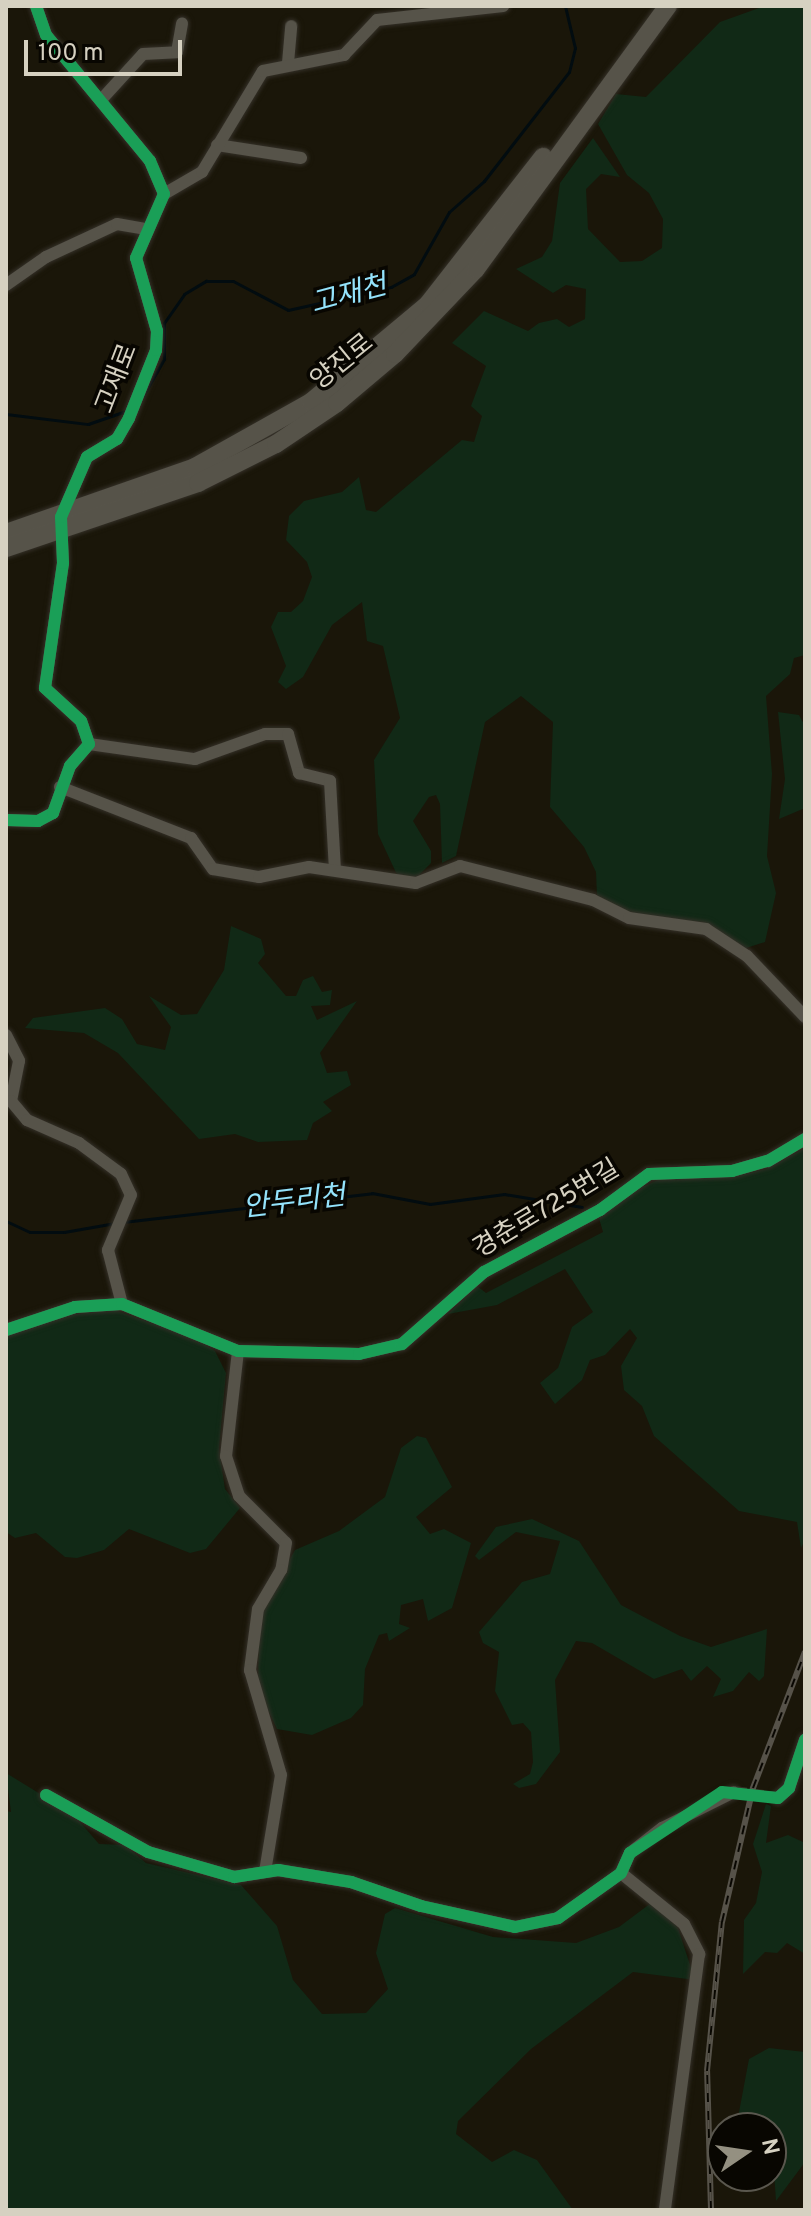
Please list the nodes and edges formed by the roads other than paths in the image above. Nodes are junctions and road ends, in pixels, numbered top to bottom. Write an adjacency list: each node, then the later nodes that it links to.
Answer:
1 (36, 6): 8 (street)
2 (503, 6): 7 (street)
3 (653, 6): 14 (main road, 양진로)
4 (668, 6): 14 (main road, 양진로)
5 (182, 23): 8 (street)
6 (291, 26): 7 (street)
7 (288, 63): 9 (street)
8 (101, 100): 11 (street)
9 (217, 145): 10 (street); 11 (street)
10 (301, 158)
11 (164, 194): 12 (street, 고재로)
12 (144, 229): 13 (street); 14 (street, 고재로)
13 (6, 285)
14 (61, 524): 15 (main road, 양진로); 16 (main road, 양진로); 17 (street, 고재로)
15 (6, 533)
16 (6, 548)
17 (89, 744): 18 (street); 20 (street)
18 (60, 787): 19 (street); 20 (street)
19 (6, 820)
20 (335, 870): 21 (street)
21 (805, 1017)
22 (6, 1035): 24 (street)
23 (805, 1139): 26 (street, 경춘로725번길)
24 (122, 1304): 25 (street, 경춘로725번길); 26 (street, 경춘로725번길)
25 (6, 1330)
26 (238, 1351): 31 (street)
27 (805, 1740): 30 (street)
28 (734, 1792): 32 (street)
29 (46, 1795): 31 (street)
30 (778, 1798)
31 (265, 1872): 32 (street)
32 (621, 1873): 33 (street)
33 (665, 2210)

